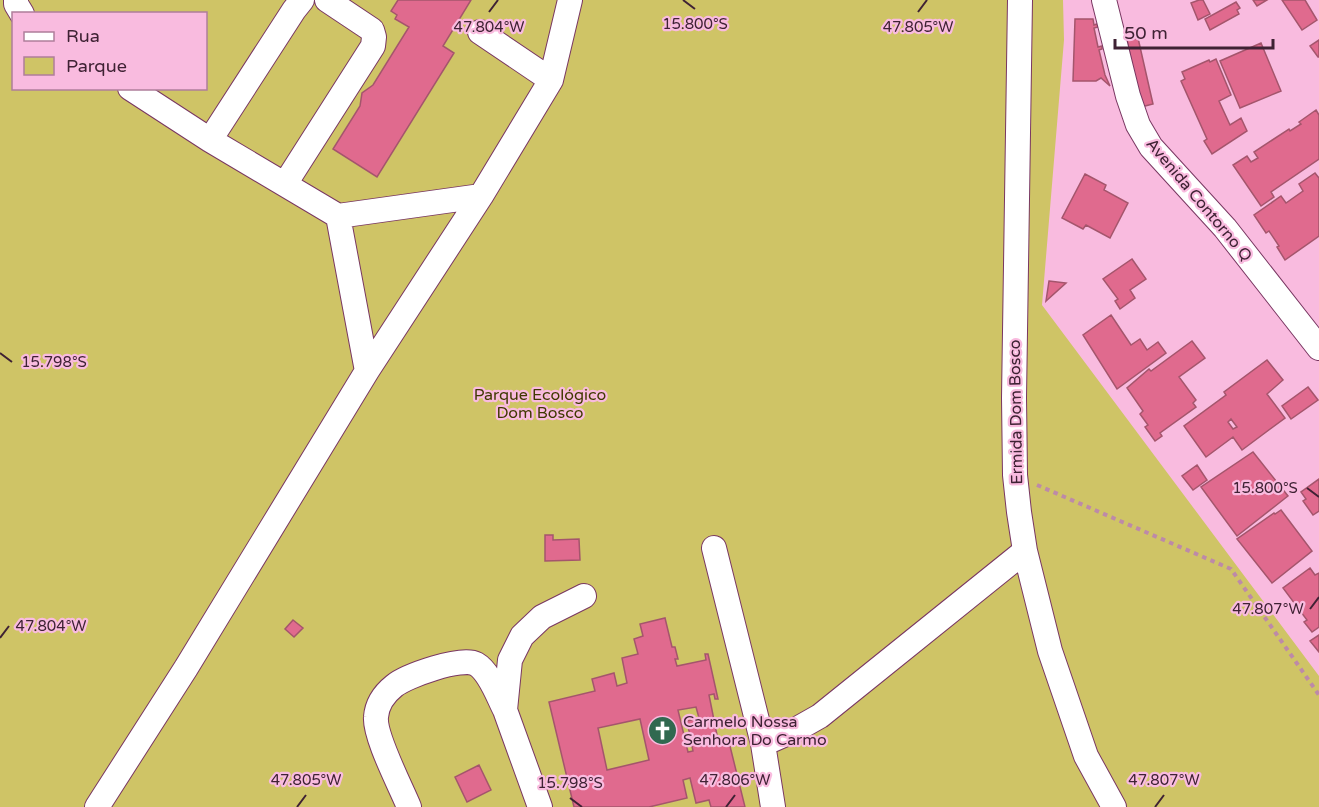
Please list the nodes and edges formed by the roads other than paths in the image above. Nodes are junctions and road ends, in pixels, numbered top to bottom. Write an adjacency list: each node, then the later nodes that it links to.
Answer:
1 (303, 0): 9 (street)
2 (327, 0): 10 (street)
3 (570, 0): 7 (street)
4 (1020, 0): 16 (street, Ermida Dom Bosco)
5 (1104, 0): 13 (street, Avenida Contorno Q)
6 (480, 32): 7 (street)
7 (551, 80): 11 (street)
8 (133, 90): 9 (street)
9 (210, 140): 10 (street)
10 (285, 184): 12 (street)
11 (481, 196): 12 (street); 14 (street)
12 (338, 216): 14 (street)
13 (1319, 348)
14 (367, 371): 20 (street)
15 (714, 548): 19 (street)
16 (1025, 551): 19 (street); 24 (street, Ermida Dom Bosco)
17 (584, 596): 18 (street)
18 (505, 710): 21 (street); 22 (street)
19 (763, 744): 23 (street)
20 (97, 807)
21 (409, 807)
22 (540, 807)
23 (773, 807)
24 (1114, 807)

